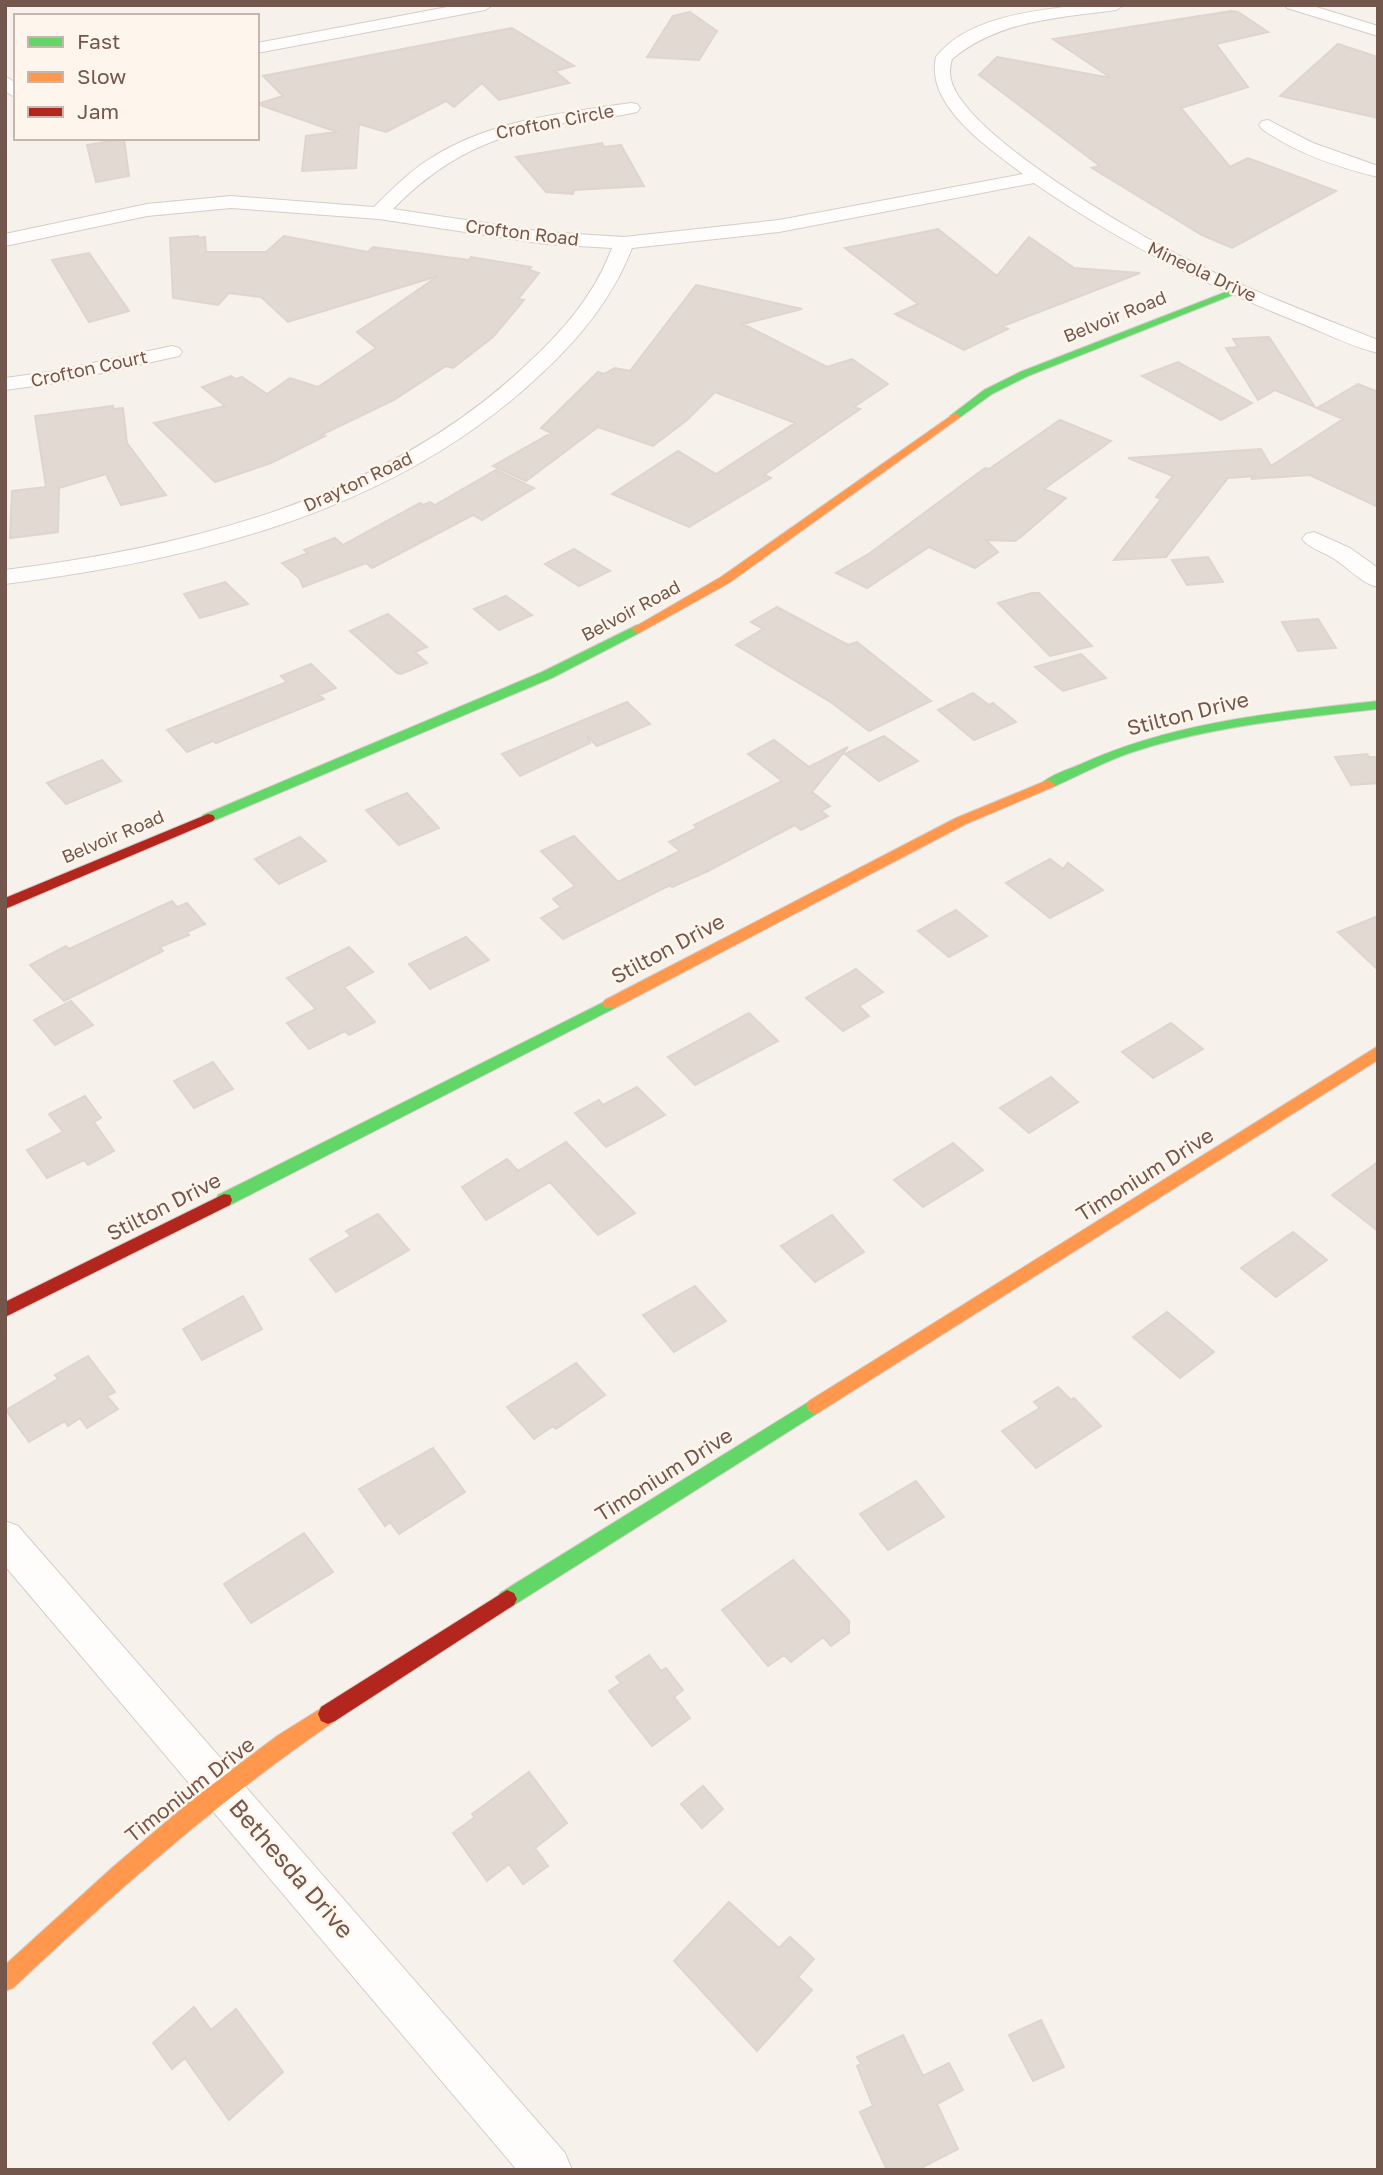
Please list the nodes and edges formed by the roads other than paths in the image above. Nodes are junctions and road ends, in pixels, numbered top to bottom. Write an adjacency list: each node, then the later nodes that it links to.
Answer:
1 (485, 5): 5 (street)
2 (1116, 5): 9 (street, Mineola Drive)
3 (1293, 5): 4 (street)
4 (1378, 31)
5 (259, 48)
6 (631, 108): 10 (street, Crofton Circle)
7 (1268, 125): 8 (street)
8 (1378, 172)
9 (1037, 177): 12 (street, Crofton Road); 13 (street, Mineola Drive)
10 (379, 213): 11 (street, Crofton Road); 12 (street, Crofton Road)
11 (5, 240)
12 (624, 243): 18 (street, Drayton Road)
13 (1240, 290): 14 (street, Mineola Drive); 21 (street, Belvoir Road)
14 (1378, 347)
15 (172, 352): 16 (street, Crofton Court)
16 (5, 384)
17 (1314, 538): 19 (street)
18 (5, 577)
19 (1378, 580)
20 (1378, 705): 23 (street, Stilton Drive)
21 (5, 904)
22 (1378, 1052): 25 (street, Timonium Drive)
23 (5, 1310)
24 (5, 1538): 25 (street, Bethesda Drive)
25 (222, 1789): 26 (street, Timonium Drive); 27 (street, Bethesda Drive)
26 (5, 1980)
27 (548, 2170)

